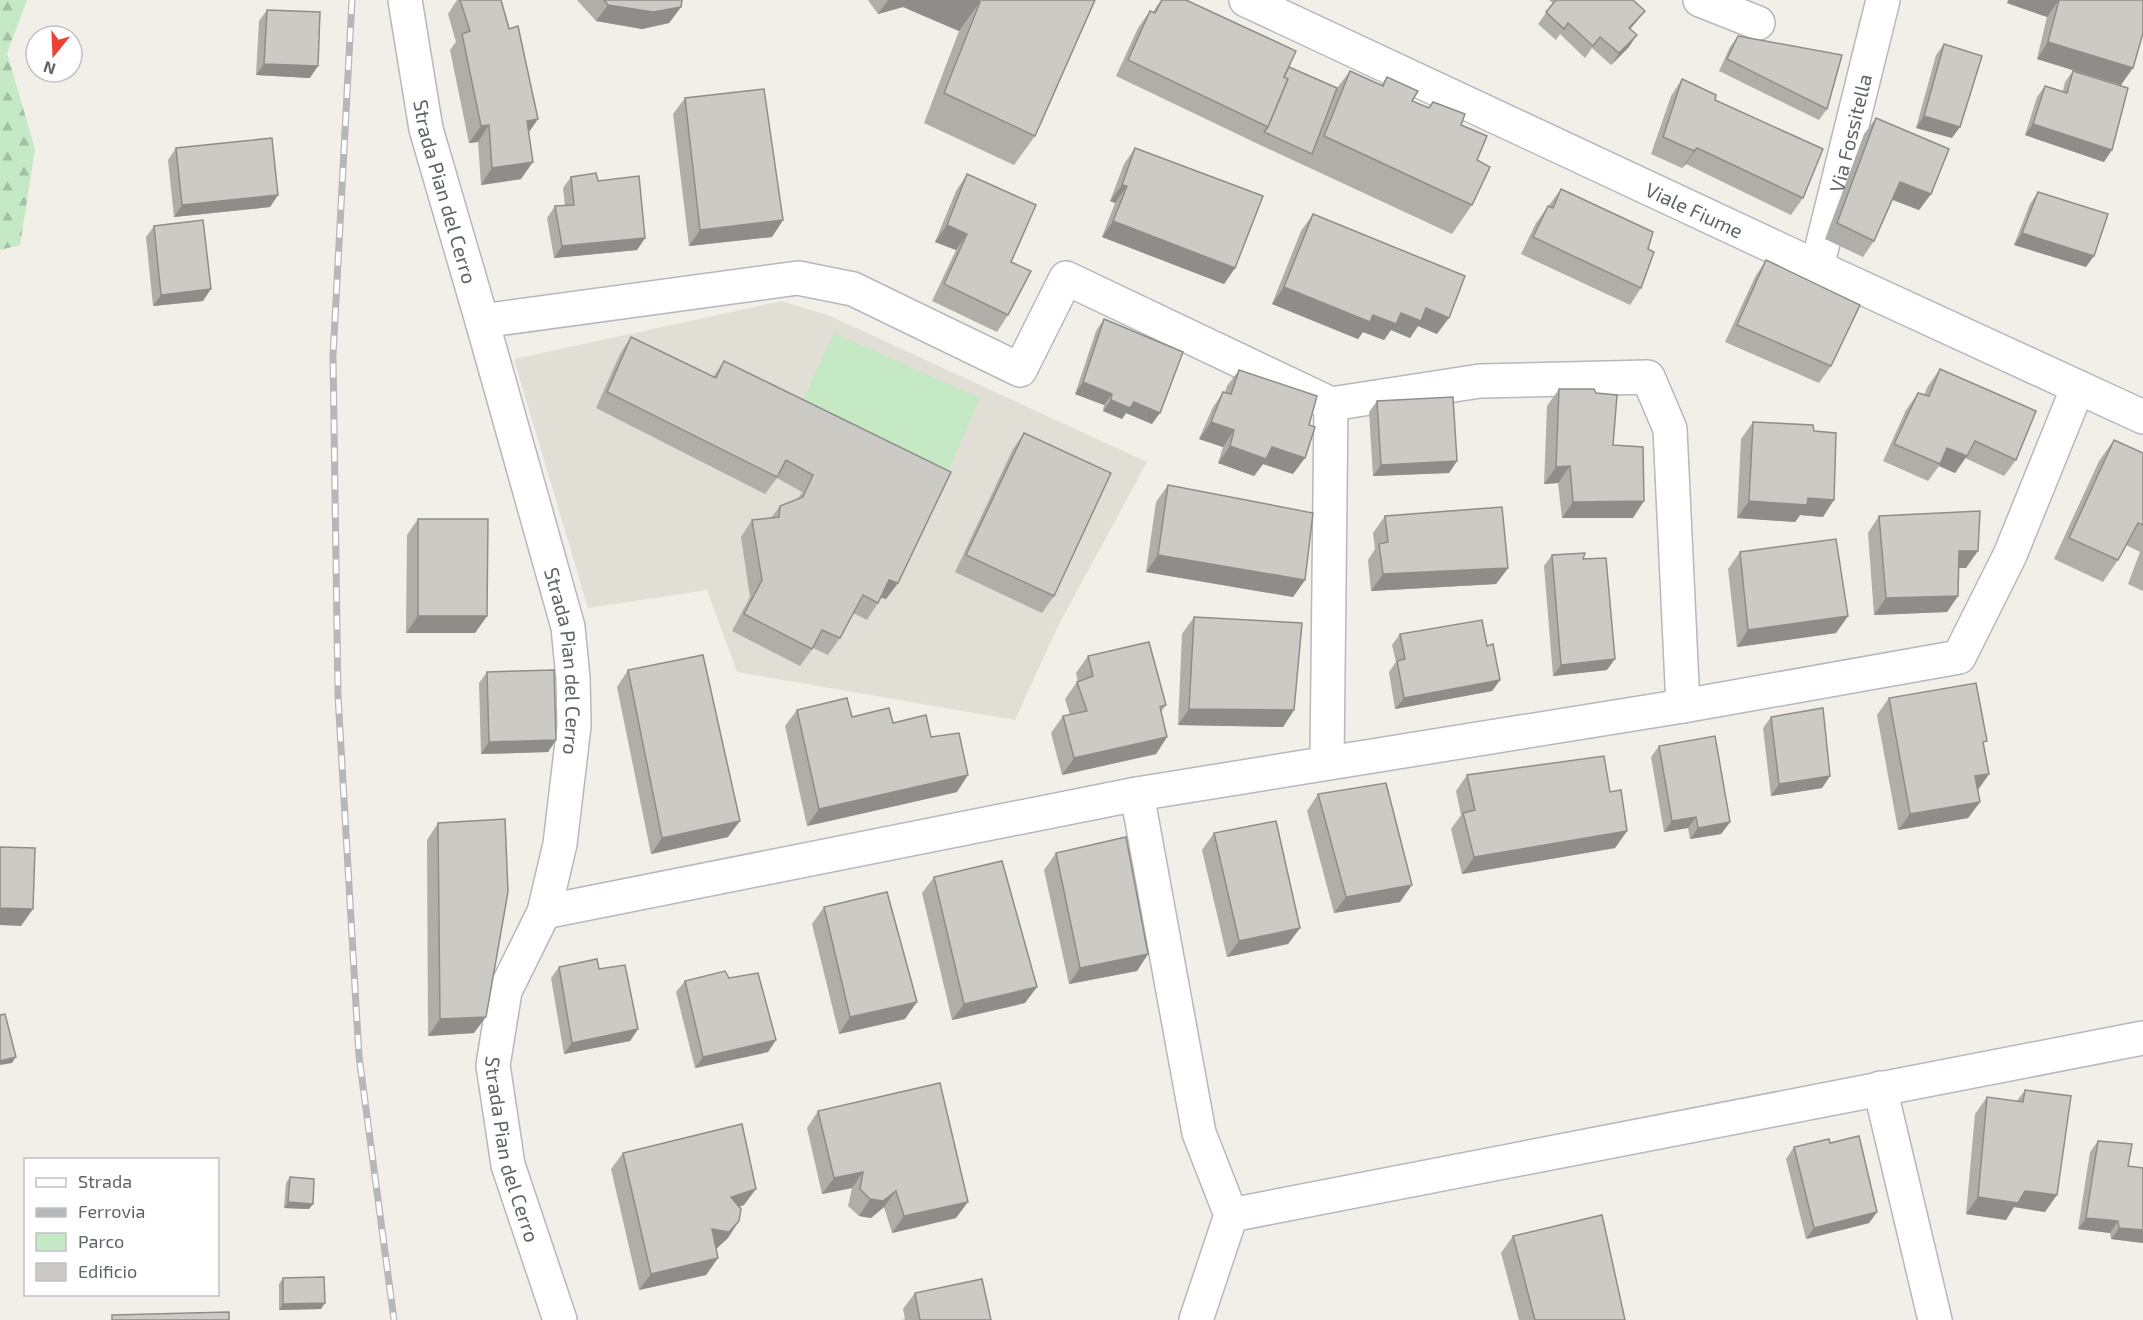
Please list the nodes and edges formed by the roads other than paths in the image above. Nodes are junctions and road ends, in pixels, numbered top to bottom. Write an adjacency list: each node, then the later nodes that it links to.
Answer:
1 (405, 0): 7 (street, Strada Pian del Cerro)
2 (1246, 0): 6 (street, Viale Fiume)
3 (1700, 0): 5 (street)
4 (1883, 0): 6 (street, Via Fossitella)
5 (1758, 23)
6 (1817, 267): 8 (street, Viale Fiume)
7 (482, 321): 9 (street); 14 (street, Strada Pian del Cerro)
8 (2078, 387): 10 (street, Viale Fiume); 11 (street)
9 (1331, 404): 11 (street); 12 (street)
10 (2143, 417)
11 (1683, 706): 12 (street)
12 (1327, 762): 13 (street)
13 (1137, 794): 14 (street); 17 (street)
14 (544, 912): 18 (street, Strada Pian del Cerro)
15 (2143, 1038): 16 (street)
16 (1880, 1088): 17 (street); 20 (street)
17 (1231, 1215): 19 (street)
18 (561, 1320)
19 (1196, 1320)
20 (1935, 1320)

